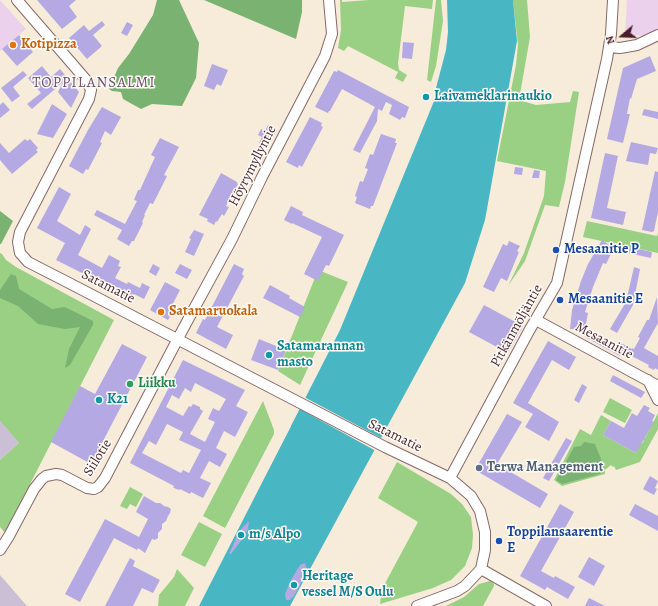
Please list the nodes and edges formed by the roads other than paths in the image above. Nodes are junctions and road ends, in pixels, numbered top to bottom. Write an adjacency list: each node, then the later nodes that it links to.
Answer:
1 (18, 0): 7 (street, Satamatie)
2 (329, 0): 7 (street, Höyrymyllyntie)
3 (613, 0): 5 (street, Pitkänmöljäntie)
4 (658, 35): 5 (street)
5 (609, 47): 6 (street, Pitkänmöljäntie)
6 (536, 320): 8 (street, Mesaanitie); 11 (street, Pitkänmöljäntie)
7 (178, 339): 11 (street, Satamatie); 12 (street, Siilotie)
8 (648, 380): 9 (street, Mesaanitie); 10 (street)
9 (658, 386)
10 (658, 400)
11 (450, 478): 13 (street)
12 (0, 550)
13 (481, 569): 14 (street); 15 (street)
14 (417, 606)
15 (546, 606)

